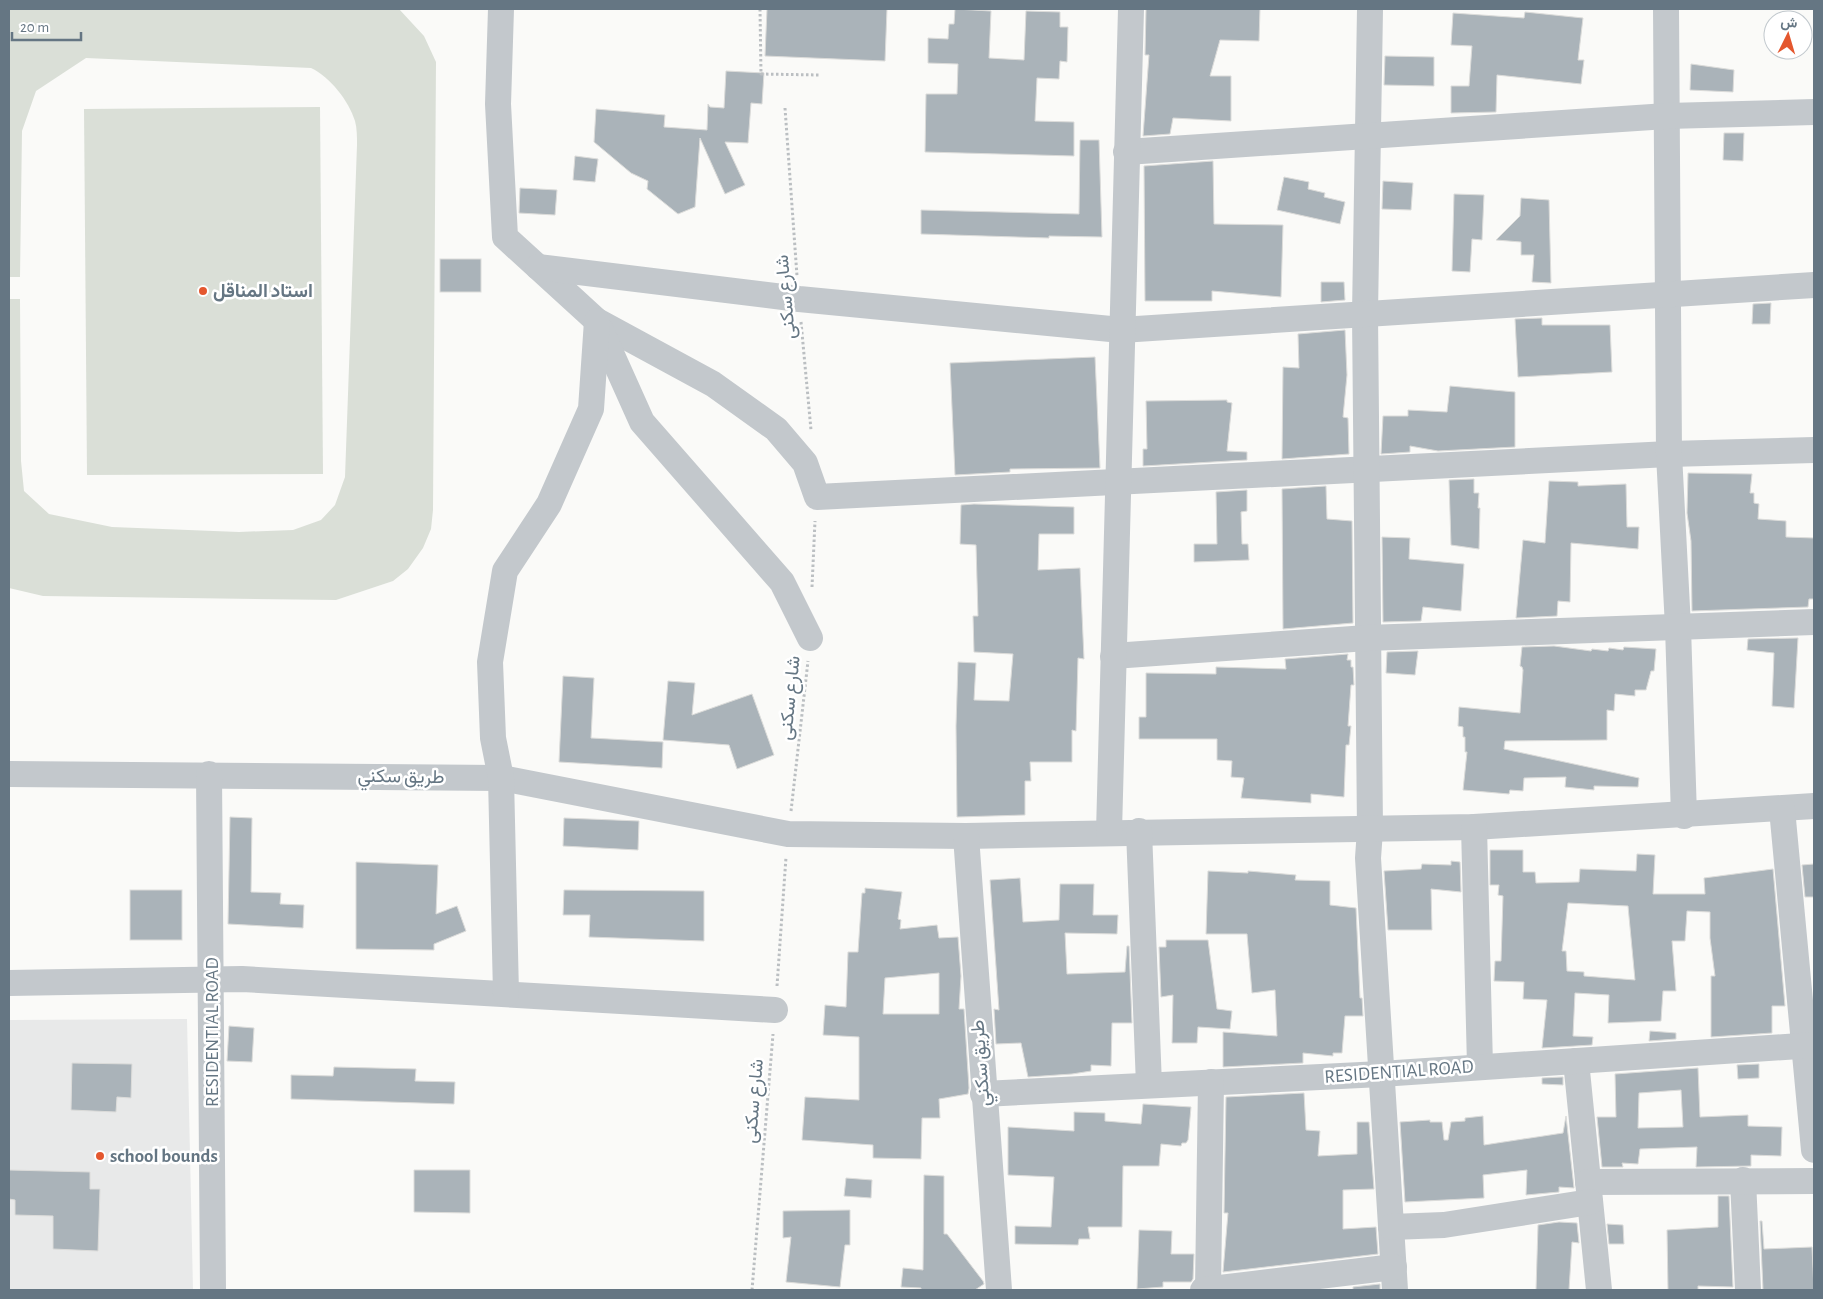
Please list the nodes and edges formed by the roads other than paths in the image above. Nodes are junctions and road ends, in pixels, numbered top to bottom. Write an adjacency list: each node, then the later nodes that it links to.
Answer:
1 (501, 9): 9 (street)
2 (1131, 9): 8 (street)
3 (1370, 9): 7 (street)
4 (1666, 9): 6 (street)
5 (1814, 112): 6 (street)
6 (1667, 116): 7 (street); 11 (street)
7 (1368, 135): 8 (street); 12 (street)
8 (1126, 152): 14 (street)
9 (538, 266): 13 (street); 14 (street)
10 (1814, 285): 11 (street)
11 (1668, 294): 12 (street); 16 (street)
12 (1365, 314): 14 (street); 17 (street)
13 (596, 321): 18 (street); 21 (street); 26 (street)
14 (1121, 330): 18 (street)
15 (1814, 450): 16 (street)
16 (1669, 454): 17 (street); 20 (street)
17 (1366, 470): 18 (street); 22 (street)
18 (1117, 482): 23 (street)
19 (1814, 622): 20 (street)
20 (1678, 627): 22 (street); 29 (street)
21 (810, 638)
22 (1367, 638): 23 (street); 31 (street)
23 (1113, 656): 32 (street)
24 (9, 774): 25 (street, طريق سكني)
25 (209, 774): 26 (street, طريق سكني); 35 (street, RESIDENTIAL ROAD)
26 (501, 778): 34 (street, طريق سكني); 37 (street)
27 (1814, 806): 28 (street, طريق سكني)
28 (1782, 809): 29 (street, طريق سكني); 39 (street)
29 (1684, 816): 30 (street, طريق سكني)
30 (1474, 827): 31 (street, طريق سكني); 41 (street)
31 (1370, 830): 33 (street, طريق سكني); 42 (street)
32 (1109, 832): 33 (street, طريق سكني); 34 (street, طريق سكني)
33 (1139, 832): 44 (street)
34 (966, 836): 45 (street, طريق سكني)
35 (212, 979): 36 (street); 37 (street); 52 (street, RESIDENTIAL ROAD)
36 (9, 983)
37 (506, 994): 38 (street)
38 (775, 1010)
39 (1809, 1045): 40 (street, RESIDENTIAL ROAD); 46 (street)
40 (1576, 1061): 41 (street, RESIDENTIAL ROAD); 49 (street)
41 (1480, 1066): 42 (street, RESIDENTIAL ROAD)
42 (1381, 1074): 43 (street, RESIDENTIAL ROAD); 50 (street)
43 (1211, 1082): 44 (street, RESIDENTIAL ROAD); 54 (street)
44 (1148, 1085): 45 (street, RESIDENTIAL ROAD)
45 (983, 1094): 53 (street, طريق سكني)
46 (1814, 1150)
47 (1743, 1180): 48 (street); 49 (street); 56 (street)
48 (1814, 1181)
49 (1589, 1192): 50 (street); 55 (street)
50 (1391, 1227): 51 (street)
51 (1394, 1279): 54 (street)
52 (213, 1290)
53 (999, 1290)
54 (1205, 1290)
55 (1599, 1290)
56 (1748, 1290)

